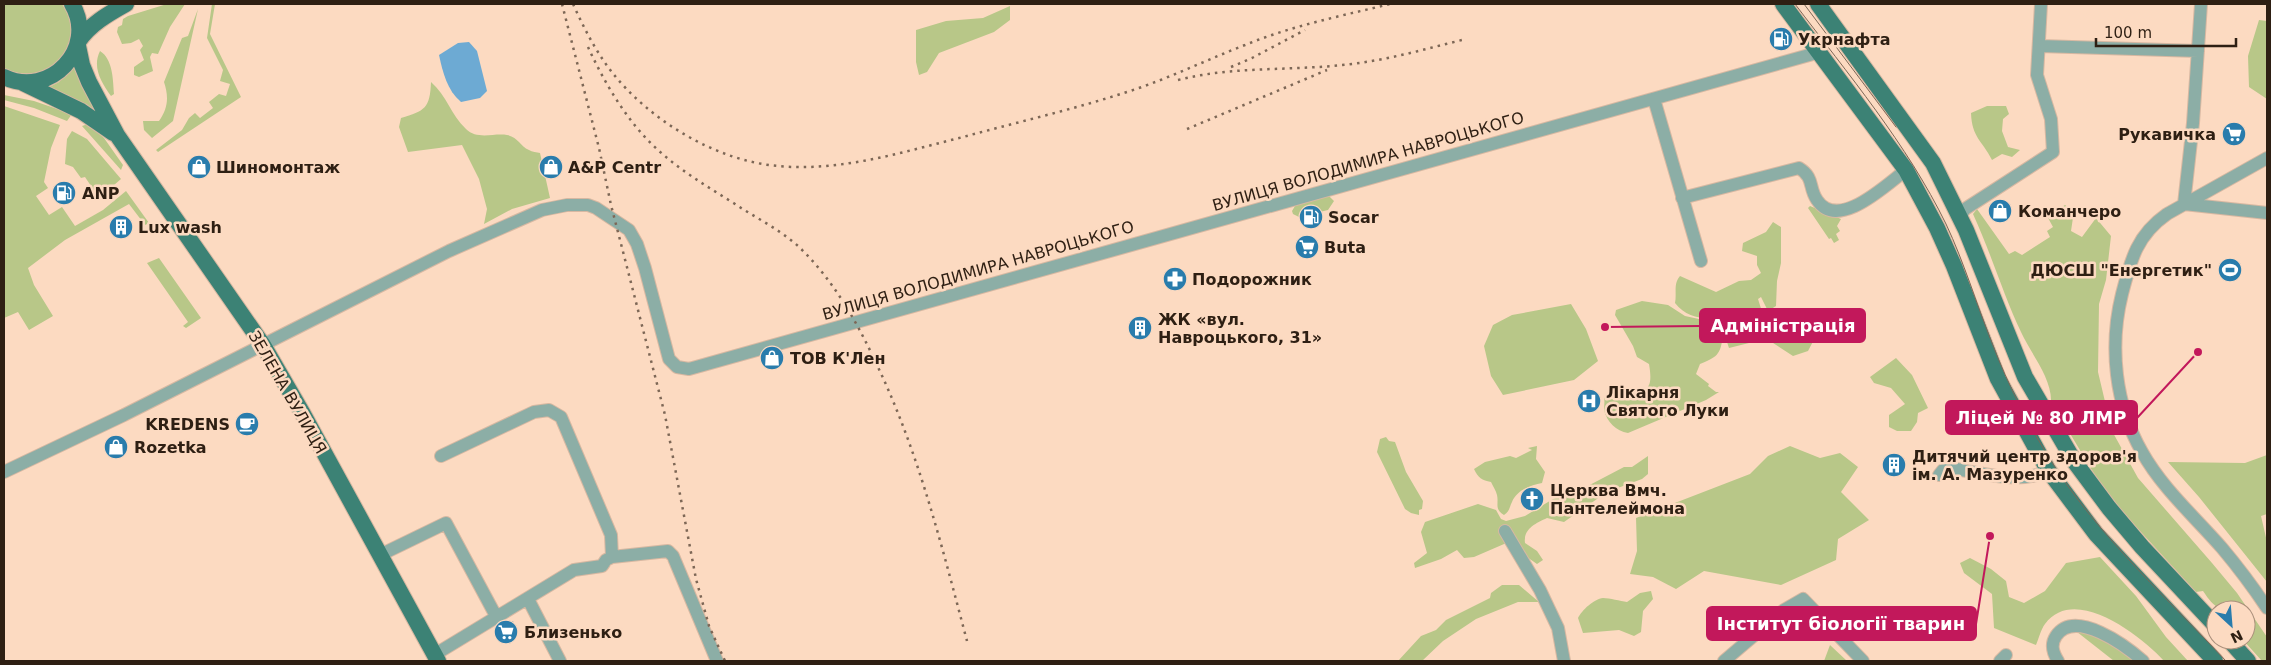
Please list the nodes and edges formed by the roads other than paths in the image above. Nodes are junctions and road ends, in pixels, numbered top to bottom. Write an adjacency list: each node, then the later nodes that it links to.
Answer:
1 (72, 4): 8 (main road, ЗЕЛЕНА ВУЛИЦЯ)
2 (126, 4): 8 (main road)
3 (1783, 4): 11 (main road)
4 (1818, 4): 7 (main road)
5 (2041, 4): 9 (street)
6 (2201, 4): 10 (street)
7 (1842, 36): 11 (main road); 20 (main road)
8 (78, 44): 12 (main road); 14 (main road, ЗЕЛЕНА ВУЛИЦЯ)
9 (2040, 46): 10 (street); 20 (street)
10 (2198, 51): 18 (street)
11 (1820, 52): 13 (street, ВУЛИЦЯ ВОЛОДИМИРА НАВРОЦЬКОГО); 16 (main road)
12 (11, 80): 14 (main road, ЗЕЛЕНА ВУЛИЦЯ)
13 (1654, 99): 17 (street); 23 (street, ВУЛИЦЯ ВОЛОДИМИРА НАВРОЦЬКОГО)
14 (117, 135): 23 (main road, ЗЕЛЕНА ВУЛИЦЯ)
15 (2267, 158): 18 (street)
16 (1906, 170): 17 (street); 21 (main road)
17 (1682, 198): 22 (street)
18 (2184, 204): 19 (street); 32 (street)
19 (2267, 213)
20 (1960, 216): 21 (main road); 33 (main road)
21 (1937, 228): 25 (main road)
22 (1701, 261)
23 (263, 345): 26 (street, ВУЛИЦЯ ВОЛОДИМИРА НАВРОЦЬКОГО); 29 (main road, ЗЕЛЕНА ВУЛИЦЯ)
24 (441, 456): 30 (street)
25 (2048, 470): 27 (street); 38 (main road)
26 (4, 472)
27 (1939, 475)
28 (1505, 531): 41 (street)
29 (380, 555): 34 (street); 37 (main road, ЗЕЛЕНА ВУЛИЦЯ)
30 (612, 557): 31 (street); 40 (street)
31 (528, 599): 34 (street); 39 (street)
32 (2267, 608)
33 (2206, 615)
34 (497, 618): 37 (street)
35 (2222, 650): 38 (main road)
36 (2238, 650): 46 (main road)
37 (436, 658)
38 (2214, 660)
39 (560, 661)
40 (717, 661)
41 (1564, 661)
42 (1724, 661): 43 (street)
43 (1863, 661)
44 (2058, 661): 45 (street)
45 (2143, 661)
46 (2248, 661)

